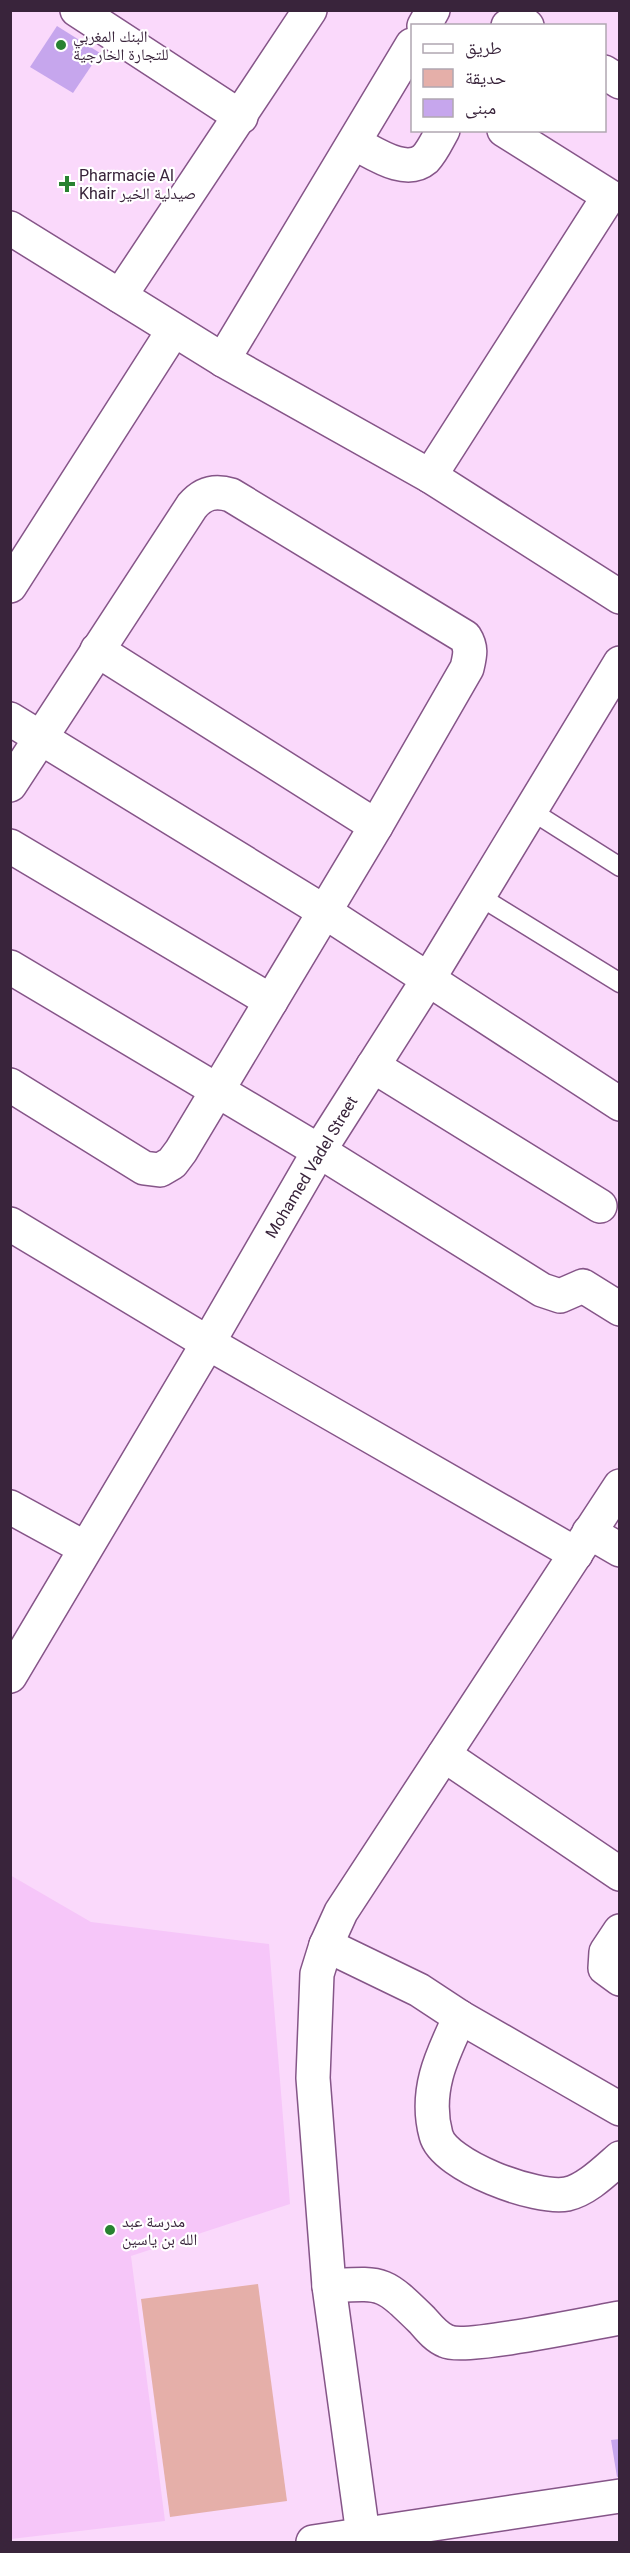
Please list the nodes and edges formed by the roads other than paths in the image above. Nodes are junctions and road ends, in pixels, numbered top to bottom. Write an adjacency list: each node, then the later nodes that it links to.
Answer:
1 (77, 10): 8 (street)
2 (310, 10): 8 (street)
3 (434, 10): 4 (street)
4 (425, 24)
5 (411, 47): 11 (street)
6 (606, 73): 7 (street)
7 (620, 82)
8 (241, 117): 14 (street)
9 (442, 132): 11 (street)
10 (507, 132): 12 (street)
11 (354, 143): 16 (street)
12 (614, 200): 17 (street)
13 (10, 228): 14 (street)
14 (120, 296): 15 (street)
15 (173, 331): 16 (street); 18 (street)
16 (223, 360): 17 (street)
17 (430, 476): 19 (street)
18 (10, 586)
19 (620, 597)
20 (97, 650): 23 (street); 26 (street); 26 (street)
21 (620, 663): 25 (street, Mohamed Vadel Street)
22 (10, 719): 23 (street)
23 (41, 738): 24 (street); 30 (street)
24 (10, 786)
25 (530, 810): 28 (lane); 29 (street, Mohamed Vadel Street)
26 (376, 826): 30 (street)
27 (10, 846): 34 (street)
28 (620, 867)
29 (478, 896): 32 (street, Mohamed Vadel Street); 33 (lane)
30 (325, 912): 32 (street); 34 (street)
31 (10, 967): 37 (street)
32 (429, 978): 35 (street, Mohamed Vadel Street); 38 (street)
33 (620, 983)
34 (271, 1001): 37 (street)
35 (373, 1066): 39 (street, Mohamed Vadel Street); 40 (street)
36 (10, 1085): 37 (street)
37 (218, 1091): 39 (street)
38 (620, 1104)
39 (319, 1151): 42 (street); 43 (street, Mohamed Vadel Street)
40 (600, 1206)
41 (10, 1224): 43 (street)
42 (620, 1309)
43 (208, 1342): 46 (street); 47 (street, Mohamed Vadel Street)
44 (620, 1486): 46 (street)
45 (10, 1508): 47 (street)
46 (583, 1543): 48 (street); 50 (street)
47 (85, 1548): 49 (street, Mohamed Vadel Street)
48 (620, 1550)
49 (10, 1676)
50 (444, 1755): 51 (street); 53 (street)
51 (620, 1874)
52 (620, 1931): 54 (street)
53 (326, 1945): 55 (street); 58 (street)
54 (620, 1979)
55 (460, 2017): 56 (street); 57 (street)
56 (620, 2109)
57 (620, 2158)
58 (329, 2286): 59 (street); 61 (street)
59 (620, 2318)
60 (620, 2496): 61 (street)
61 (363, 2539): 62 (street)
62 (313, 2542)

